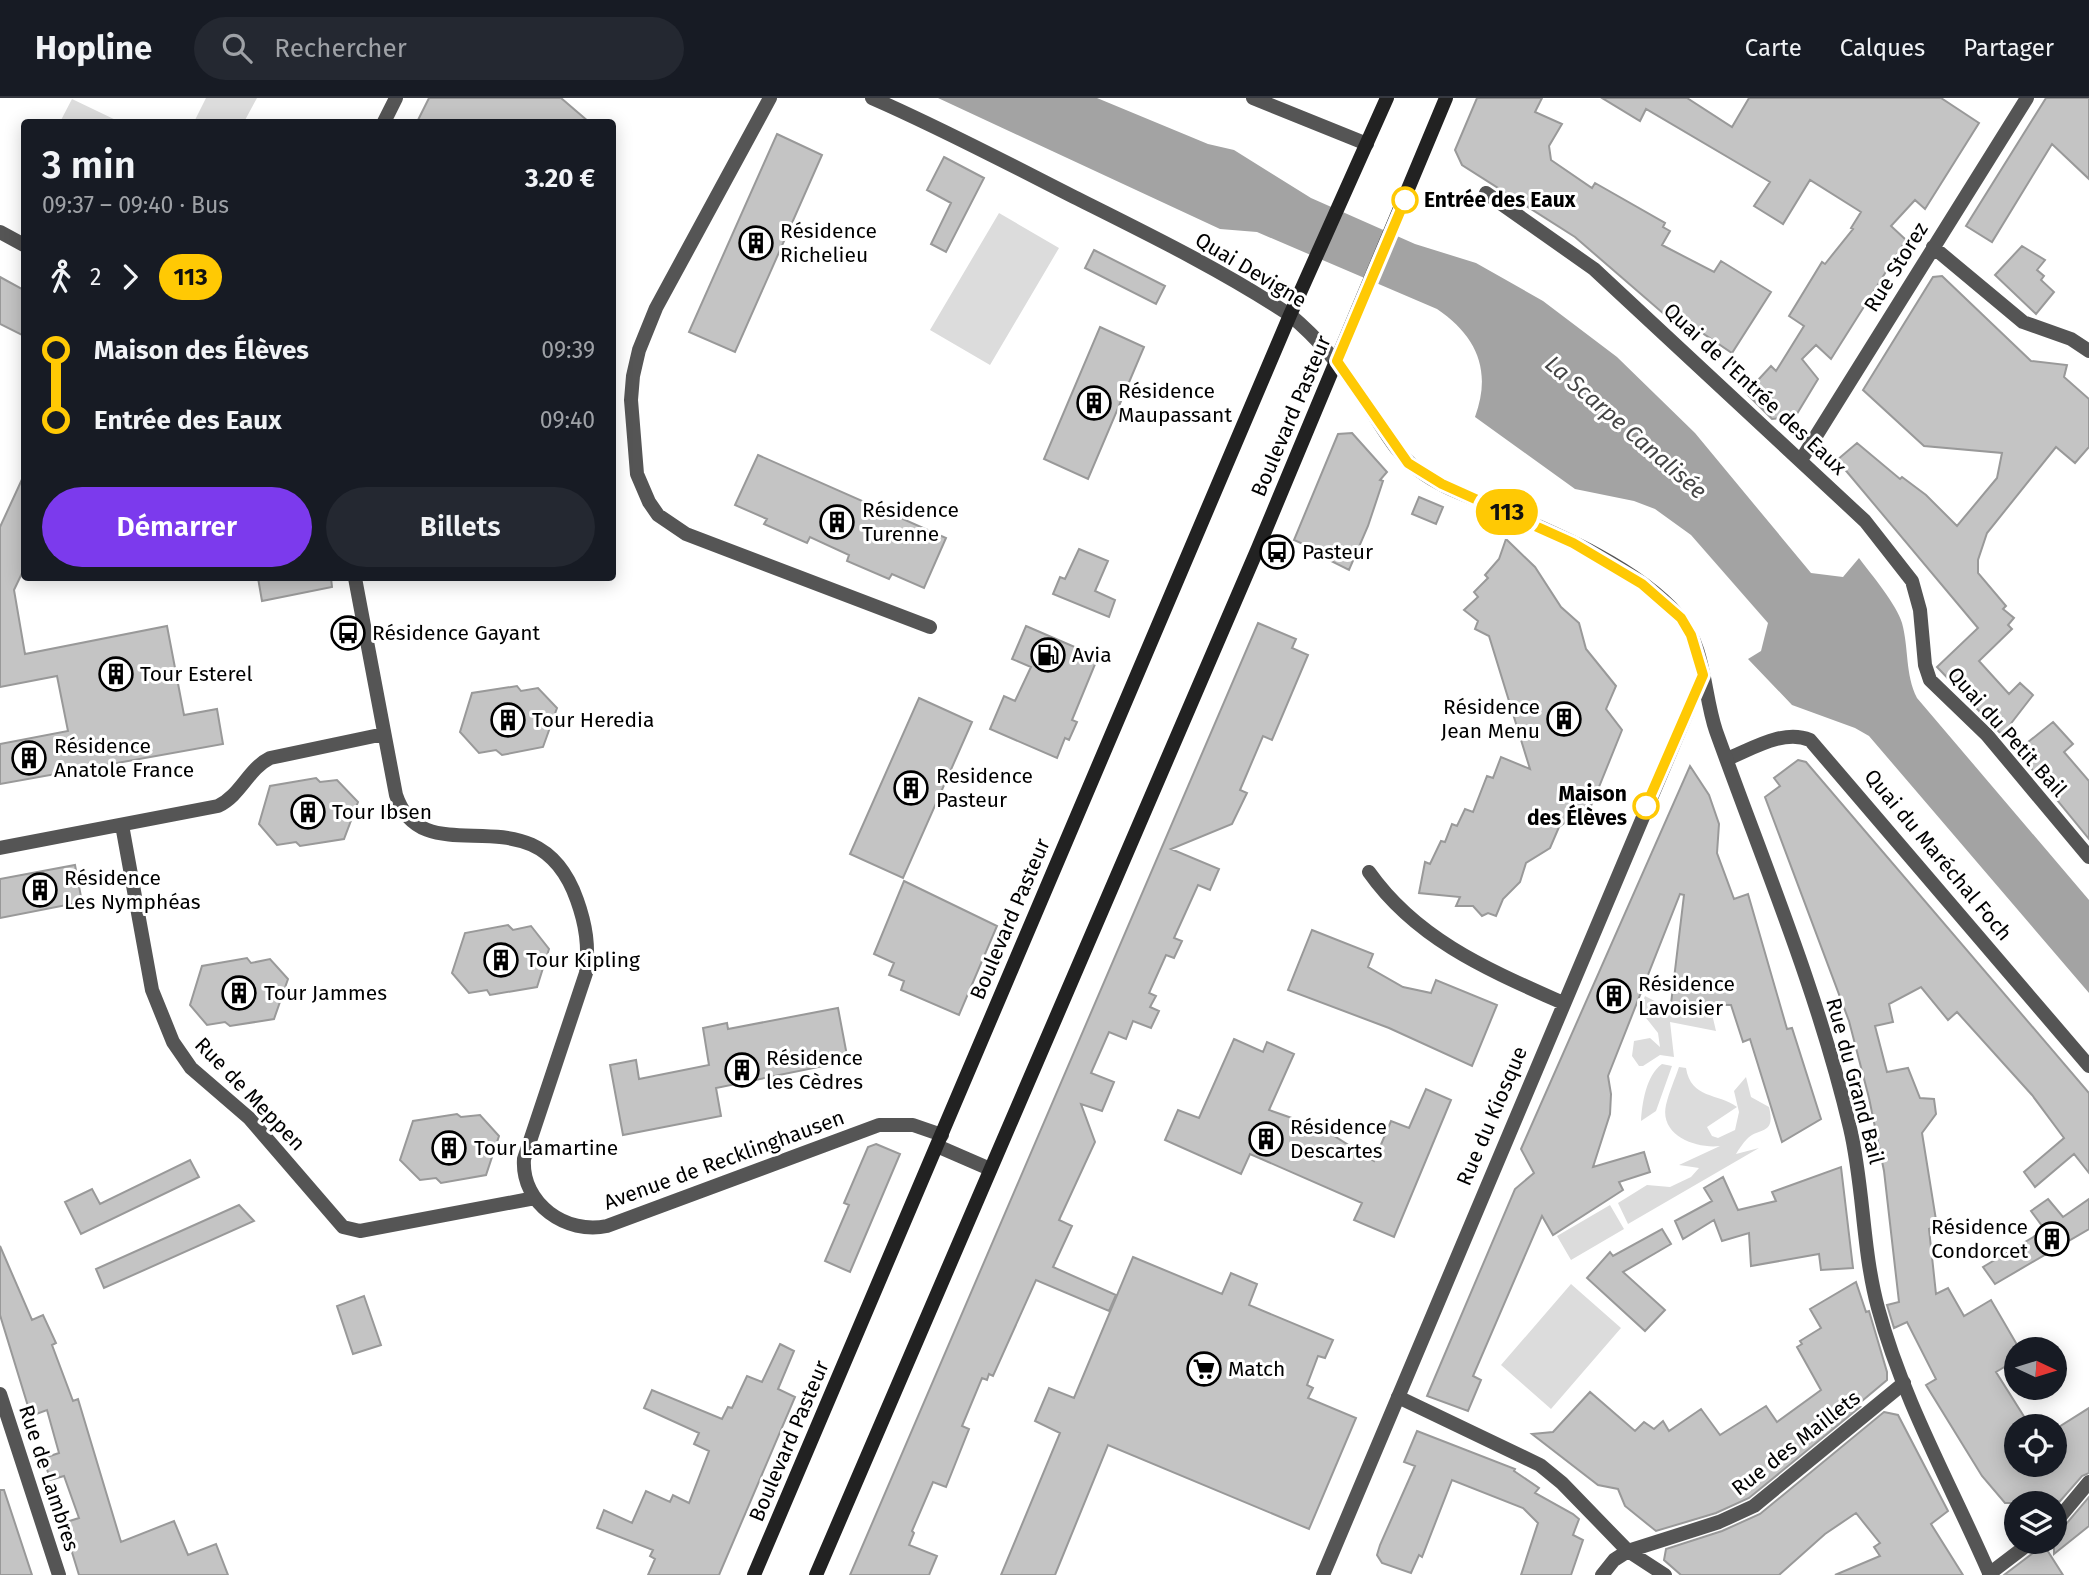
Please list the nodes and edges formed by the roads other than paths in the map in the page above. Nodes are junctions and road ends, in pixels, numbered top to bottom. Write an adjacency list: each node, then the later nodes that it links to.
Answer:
1 (396, 98): 8 (street)
2 (770, 98): 19 (street)
3 (872, 98): 14 (street, Quai Devigne)
4 (1254, 98): 9 (street)
5 (1387, 98): 9 (main road, Boulevard Pasteur)
6 (1446, 98): 16 (main road, Boulevard Pasteur)
7 (2027, 98): 13 (street, Rue Storez)
8 (386, 119)
9 (1367, 144): 14 (main road, Boulevard Pasteur)
10 (1486, 193): 17 (street, Quai de l'Entrée des Eaux)
11 (0, 232): 12 (street)
12 (21, 243)
13 (1933, 247): 15 (street); 17 (street, Rue Storez)
14 (1290, 315): 16 (street, Quai Devigne); 30 (main road, Boulevard Pasteur)
15 (2089, 351)
16 (1337, 361): 21 (street, Quai Devigne); 31 (main road, Boulevard Pasteur)
17 (1801, 460): 20 (street, Quai de l'Entrée des Eaux)
18 (356, 581): 22 (street)
19 (930, 627)
20 (1925, 665): 26 (street, Quai du Petit Bail)
21 (1703, 675): 23 (street, Rue du Grand Bail); 28 (street, Rue du Kiosque)
22 (384, 734): 24 (street); 32 (street)
23 (1727, 759): 29 (street, Quai du Maréchal Foch); 33 (street, Rue du Grand Bail)
24 (122, 825): 25 (street); 32 (street, Rue de Meppen)
25 (0, 848)
26 (2089, 857)
27 (1368, 872): 28 (street)
28 (1563, 1003): 35 (street, Rue du Kiosque)
29 (2089, 1066)
30 (940, 1140): 31 (street, Avenue de Recklinghausen); 32 (street, Avenue de Recklinghausen); 42 (main road, Boulevard Pasteur)
31 (990, 1169): 43 (main road, Boulevard Pasteur)
32 (535, 1198)
33 (1904, 1383): 38 (street, Rue des Maillets); 40 (street, Rue du Grand Bail)
34 (0, 1394): 41 (street, Rue de Lambres)
35 (1398, 1396): 38 (street); 44 (street, Rue du Kiosque)
36 (2089, 1482): 37 (street)
37 (2067, 1511)
38 (1628, 1551): 45 (street); 46 (street)
39 (2015, 1554): 40 (street)
40 (1989, 1574)
41 (59, 1575)
42 (754, 1575)
43 (816, 1575)
44 (1323, 1575)
45 (1602, 1575)
46 (1665, 1575)

